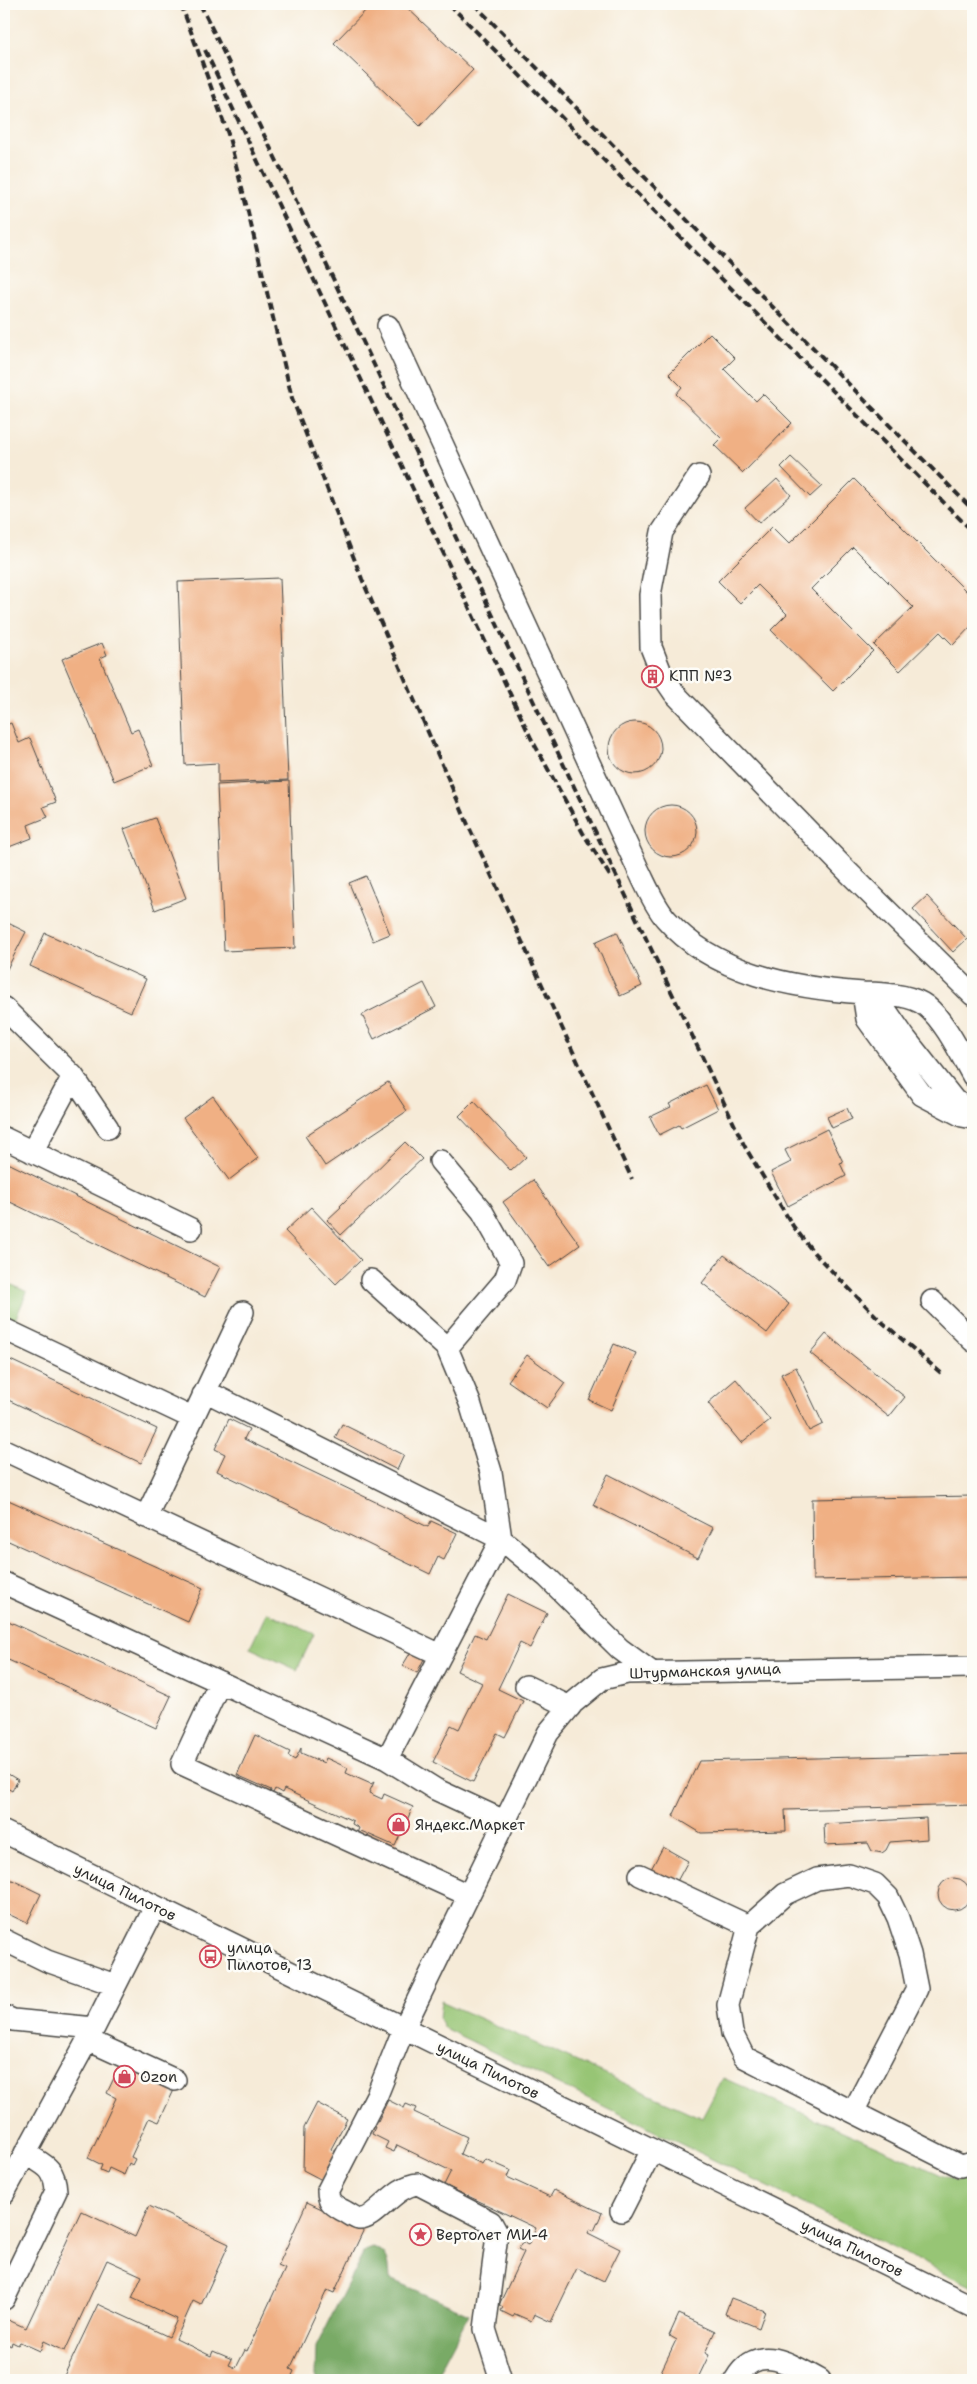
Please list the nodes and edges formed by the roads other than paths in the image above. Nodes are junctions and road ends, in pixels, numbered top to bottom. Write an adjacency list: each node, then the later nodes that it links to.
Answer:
1 (388, 326): 3 (street)
2 (699, 476): 4 (street)
3 (872, 993): 7 (street); 8 (street); 9 (street)
4 (973, 994)
5 (4, 1008): 6 (street)
6 (73, 1076): 10 (street); 12 (street)
7 (973, 1076)
8 (973, 1111)
9 (973, 1116)
10 (108, 1128)
11 (4, 1138): 12 (street)
12 (32, 1152): 14 (street)
13 (440, 1161): 20 (street)
14 (191, 1229)
15 (371, 1280): 20 (street)
16 (932, 1301): 19 (street)
17 (243, 1312): 21 (street)
18 (4, 1329): 22 (street)
19 (973, 1341)
20 (447, 1348): 25 (street)
21 (203, 1395): 22 (street); 25 (street)
22 (192, 1418): 24 (street)
23 (4, 1450): 24 (street)
24 (146, 1517): 27 (street)
25 (501, 1539): 27 (street); 29 (street)
26 (4, 1583): 30 (street)
27 (441, 1656): 33 (street)
28 (973, 1667): 29 (street, Штурманская улица)
29 (650, 1671): 32 (street, Штурманская улица)
30 (220, 1682): 33 (street); 37 (street)
31 (526, 1686): 32 (street)
32 (570, 1707): 34 (street, Штурманская улица)
33 (387, 1759): 34 (street)
34 (504, 1821): 37 (street, Штурманская улица)
35 (4, 1832): 38 (street, улица Пилотов)
36 (640, 1875): 39 (street)
37 (468, 1895): 43 (street, Штурманская улица)
38 (155, 1907): 41 (street); 43 (street, улица Пилотов)
39 (748, 1926): 46 (street); 46 (street)
40 (4, 1940): 41 (street)
41 (115, 1985): 44 (street)
42 (4, 2016): 44 (street)
43 (404, 2028): 47 (street, улица Пилотов); 54 (street, Штурманская улица)
44 (91, 2034): 45 (street); 48 (street)
45 (175, 2080)
46 (853, 2112): 49 (street)
47 (652, 2150): 51 (street); 53 (street, улица Пилотов)
48 (26, 2153): 50 (street); 52 (street)
49 (973, 2163)
50 (4, 2194)
51 (621, 2211)
52 (4, 2300)
53 (973, 2308)
54 (501, 2380)
55 (735, 2380): 56 (street)
56 (820, 2380)

